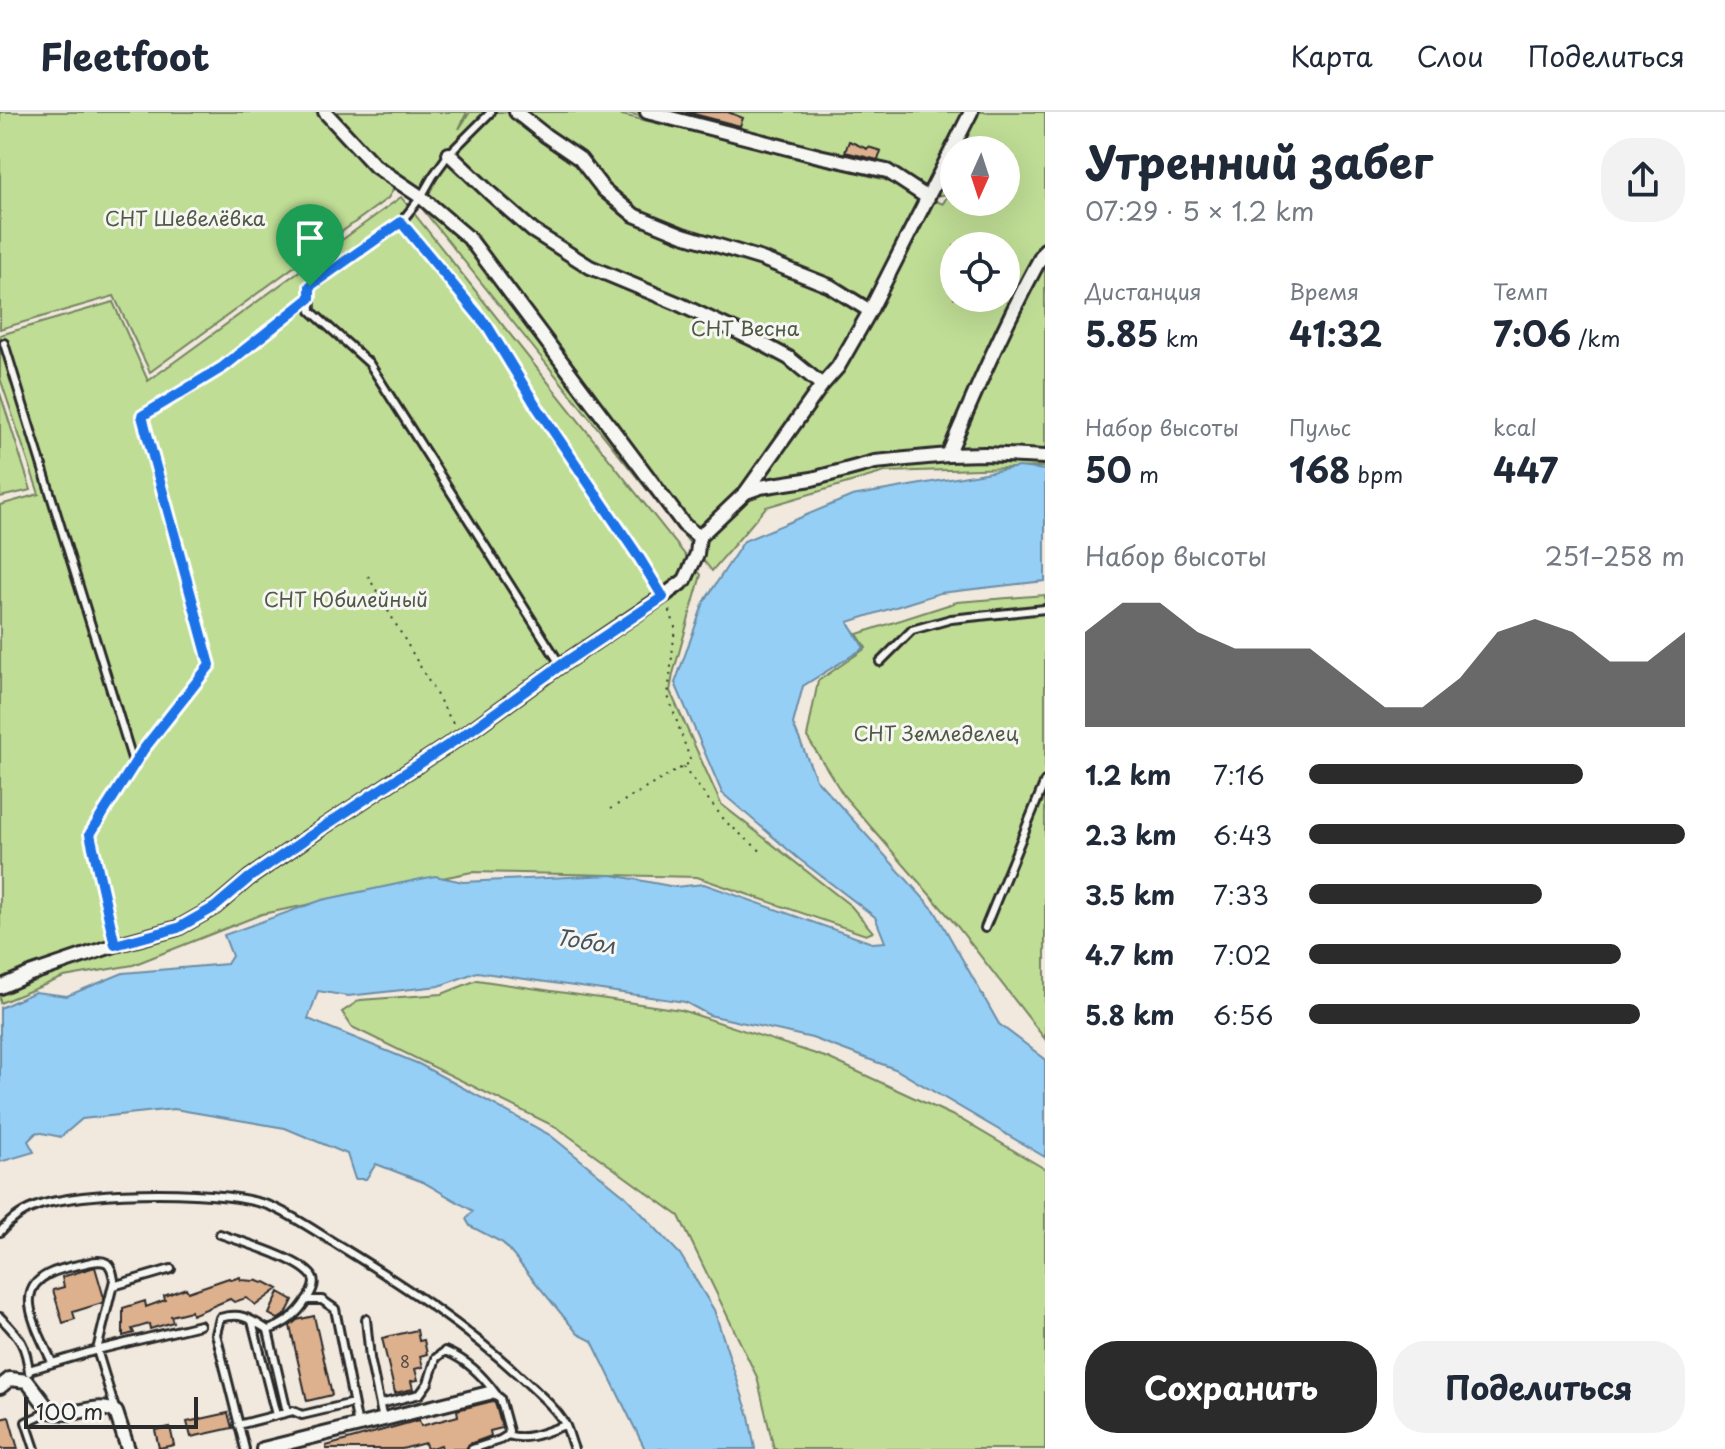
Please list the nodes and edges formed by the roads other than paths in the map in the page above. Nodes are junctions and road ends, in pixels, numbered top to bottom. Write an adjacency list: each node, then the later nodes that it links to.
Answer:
1 (325, 112): 7 (street)
2 (491, 112): 6 (lane)
3 (516, 112): 12 (street)
4 (647, 112): 8 (street)
5 (971, 112): 8 (street)
6 (449, 154): 7 (lane); 14 (street)
7 (421, 197): 9 (lane); 18 (street)
8 (928, 198): 12 (street)
9 (401, 222): 11 (lane); 19 (lane)
10 (1045, 250): 15 (street)
11 (310, 298): 22 (lane); 23 (lane)
12 (870, 311): 14 (street)
13 (4, 343): 23 (lane)
14 (822, 385): 17 (street)
15 (948, 455): 16 (street); 17 (street)
16 (1045, 457)
17 (746, 492): 18 (street)
18 (699, 537): 19 (street)
19 (664, 596): 22 (street)
20 (1045, 609): 21 (lane)
21 (880, 662)
22 (561, 665): 26 (street)
23 (134, 765): 26 (lane)
24 (1045, 781): 25 (lane)
25 (985, 928)
26 (115, 945): 27 (street)
27 (0, 987)
28 (0, 1232): 51 (lane)
29 (220, 1234): 32 (lane)
30 (171, 1269): 31 (lane)
31 (113, 1286): 38 (lane); 39 (lane)
32 (306, 1300): 37 (lane); 43 (lane)
33 (0, 1317): 40 (lane)
34 (366, 1319): 44 (lane)
35 (252, 1320): 37 (lane); 48 (lane); 50 (lane)
36 (200, 1325): 38 (lane)
37 (268, 1330): 47 (lane)
38 (97, 1350): 39 (lane); 46 (lane)
39 (52, 1362): 40 (lane)
40 (28, 1376): 41 (street); 45 (street)
41 (0, 1387)
42 (493, 1394): 44 (lane); 49 (street); 53 (lane)
43 (353, 1403): 47 (lane); 52 (lane)
44 (380, 1404): 49 (lane)
45 (50, 1411): 46 (street); 55 (lane)
46 (116, 1412): 56 (street)
47 (287, 1412): 48 (lane)
48 (276, 1415): 50 (lane)
49 (383, 1420): 52 (street)
50 (238, 1425): 57 (lane)
51 (565, 1425): 53 (lane); 59 (lane)
52 (358, 1426): 54 (street)
53 (508, 1435): 58 (lane)
54 (269, 1448)
55 (35, 1449)
56 (128, 1449)
57 (245, 1449)
58 (472, 1449)
59 (574, 1449)

